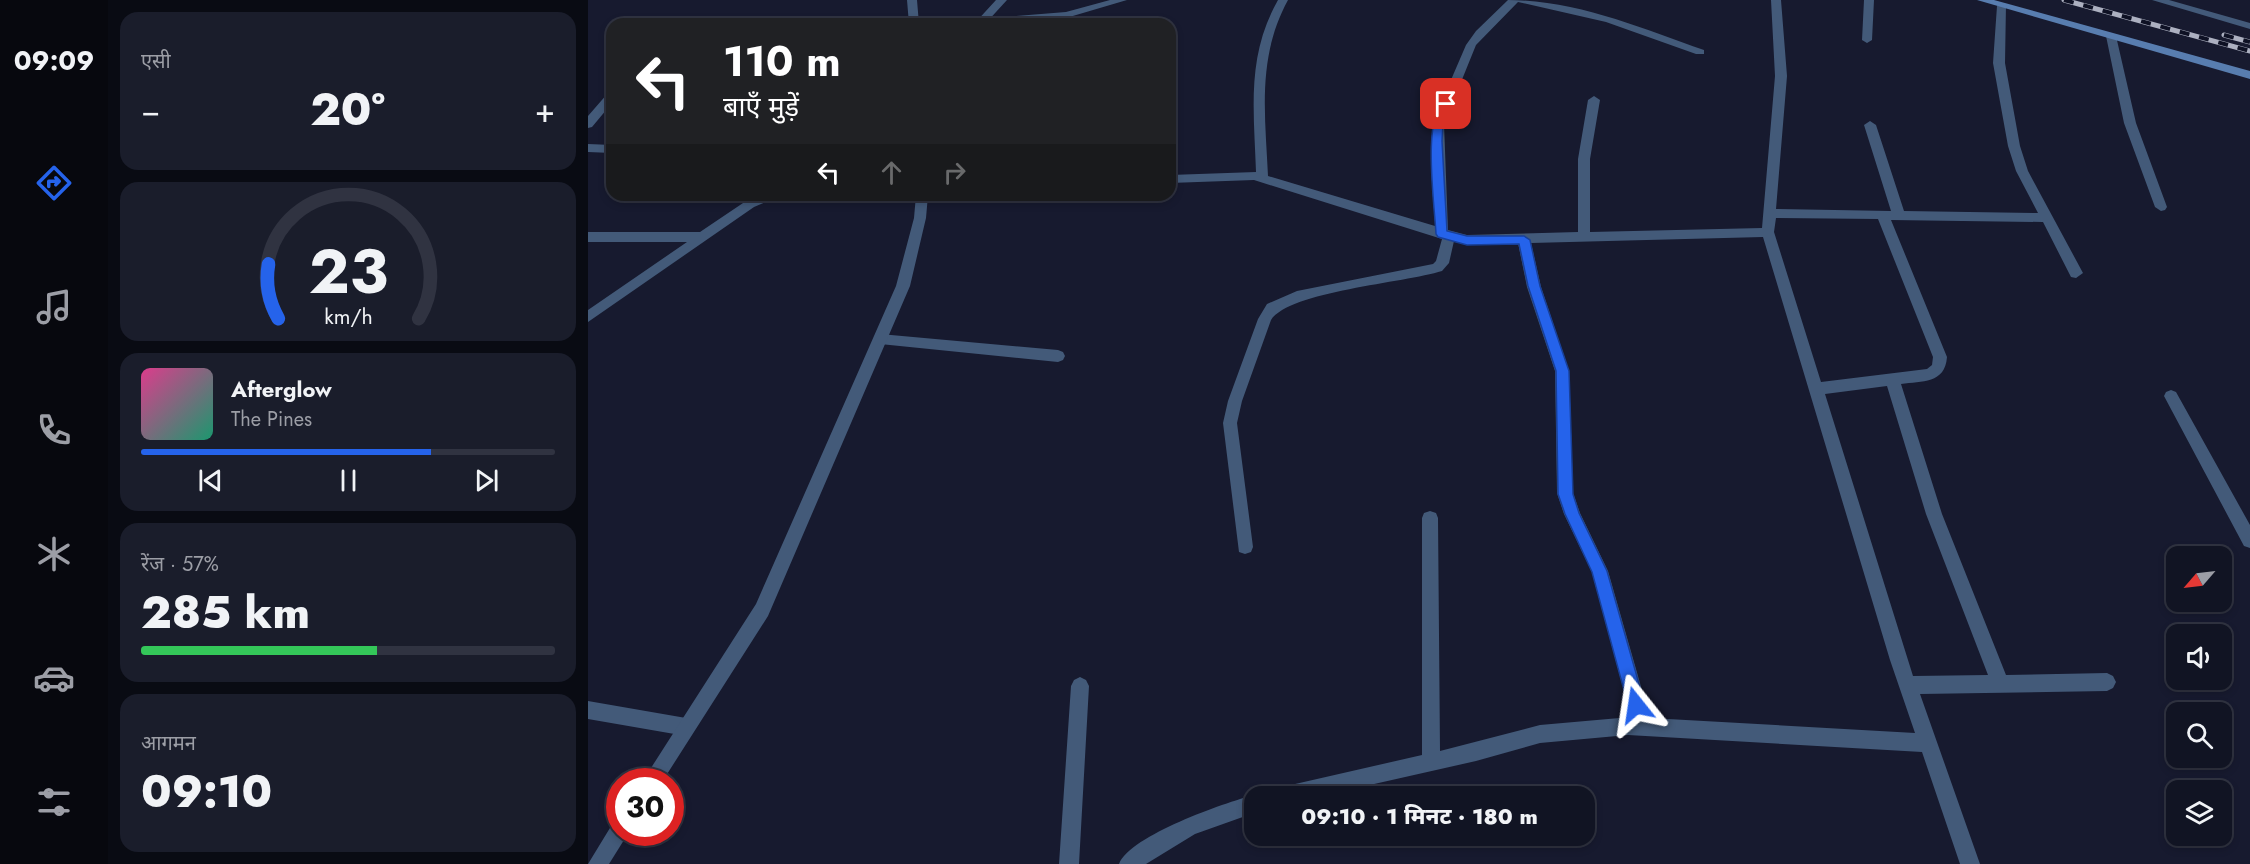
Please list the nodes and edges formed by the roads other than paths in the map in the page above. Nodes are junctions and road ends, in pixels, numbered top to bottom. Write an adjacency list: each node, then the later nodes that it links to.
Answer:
1 (912, 0): 12 (street)
2 (1002, 0): 13 (street)
3 (1122, 0): 14 (street)
4 (1283, 0): 26 (street)
5 (1514, 0): 36 (street)
6 (1521, 0): 18 (street)
7 (1776, 0): 31 (street)
8 (1869, 0): 17 (street)
9 (1982, 0): 11 (main road)
10 (2157, 0): 15 (street)
11 (2002, 6): 16 (main road); 34 (street)
12 (914, 18)
13 (984, 18)
14 (1033, 18)
15 (2250, 26)
16 (2111, 36): 19 (main road); 30 (street)
17 (1867, 40)
18 (1700, 52)
19 (2250, 75)
20 (1594, 100): 39 (street)
21 (606, 103): 22 (street)
22 (588, 124)
23 (1870, 125): 33 (street)
24 (588, 148): 25 (street)
25 (606, 149)
26 (1262, 178): 27 (street); 36 (street)
27 (1176, 179)
28 (752, 201): 38 (street)
29 (921, 201): 43 (street)
30 (2161, 207)
31 (1769, 213): 32 (street); 35 (street)
32 (1883, 215): 33 (street); 45 (street)
33 (1899, 215): 34 (street)
34 (2047, 218): 41 (street)
35 (1768, 232): 39 (street); 46 (street)
36 (1446, 235): 40 (street); 50 (street)
37 (588, 237): 38 (street)
38 (702, 237): 42 (street)
39 (1584, 238): 40 (street)
40 (1524, 240): 57 (street)
41 (2076, 273)
42 (588, 317)
43 (880, 339): 44 (street); 56 (street)
44 (1058, 356)
45 (1892, 380): 46 (street); 52 (street)
46 (1816, 390): 53 (street)
47 (2170, 396): 49 (street)
48 (1430, 518): 59 (street)
49 (2250, 541)
50 (1245, 548)
51 (2107, 682): 52 (street)
52 (2000, 683): 53 (street)
53 (1908, 685): 58 (street)
54 (1080, 686): 66 (street)
55 (588, 710): 56 (street)
56 (686, 727): 60 (street)
57 (1643, 727): 58 (street); 59 (street)
58 (1928, 743): 64 (street)
59 (1431, 762): 61 (street)
60 (660, 768)
61 (1326, 786)
62 (1244, 806): 67 (street)
63 (610, 846): 65 (street)
64 (1964, 862)
65 (598, 864)
66 (1070, 864)
67 (1129, 864)

